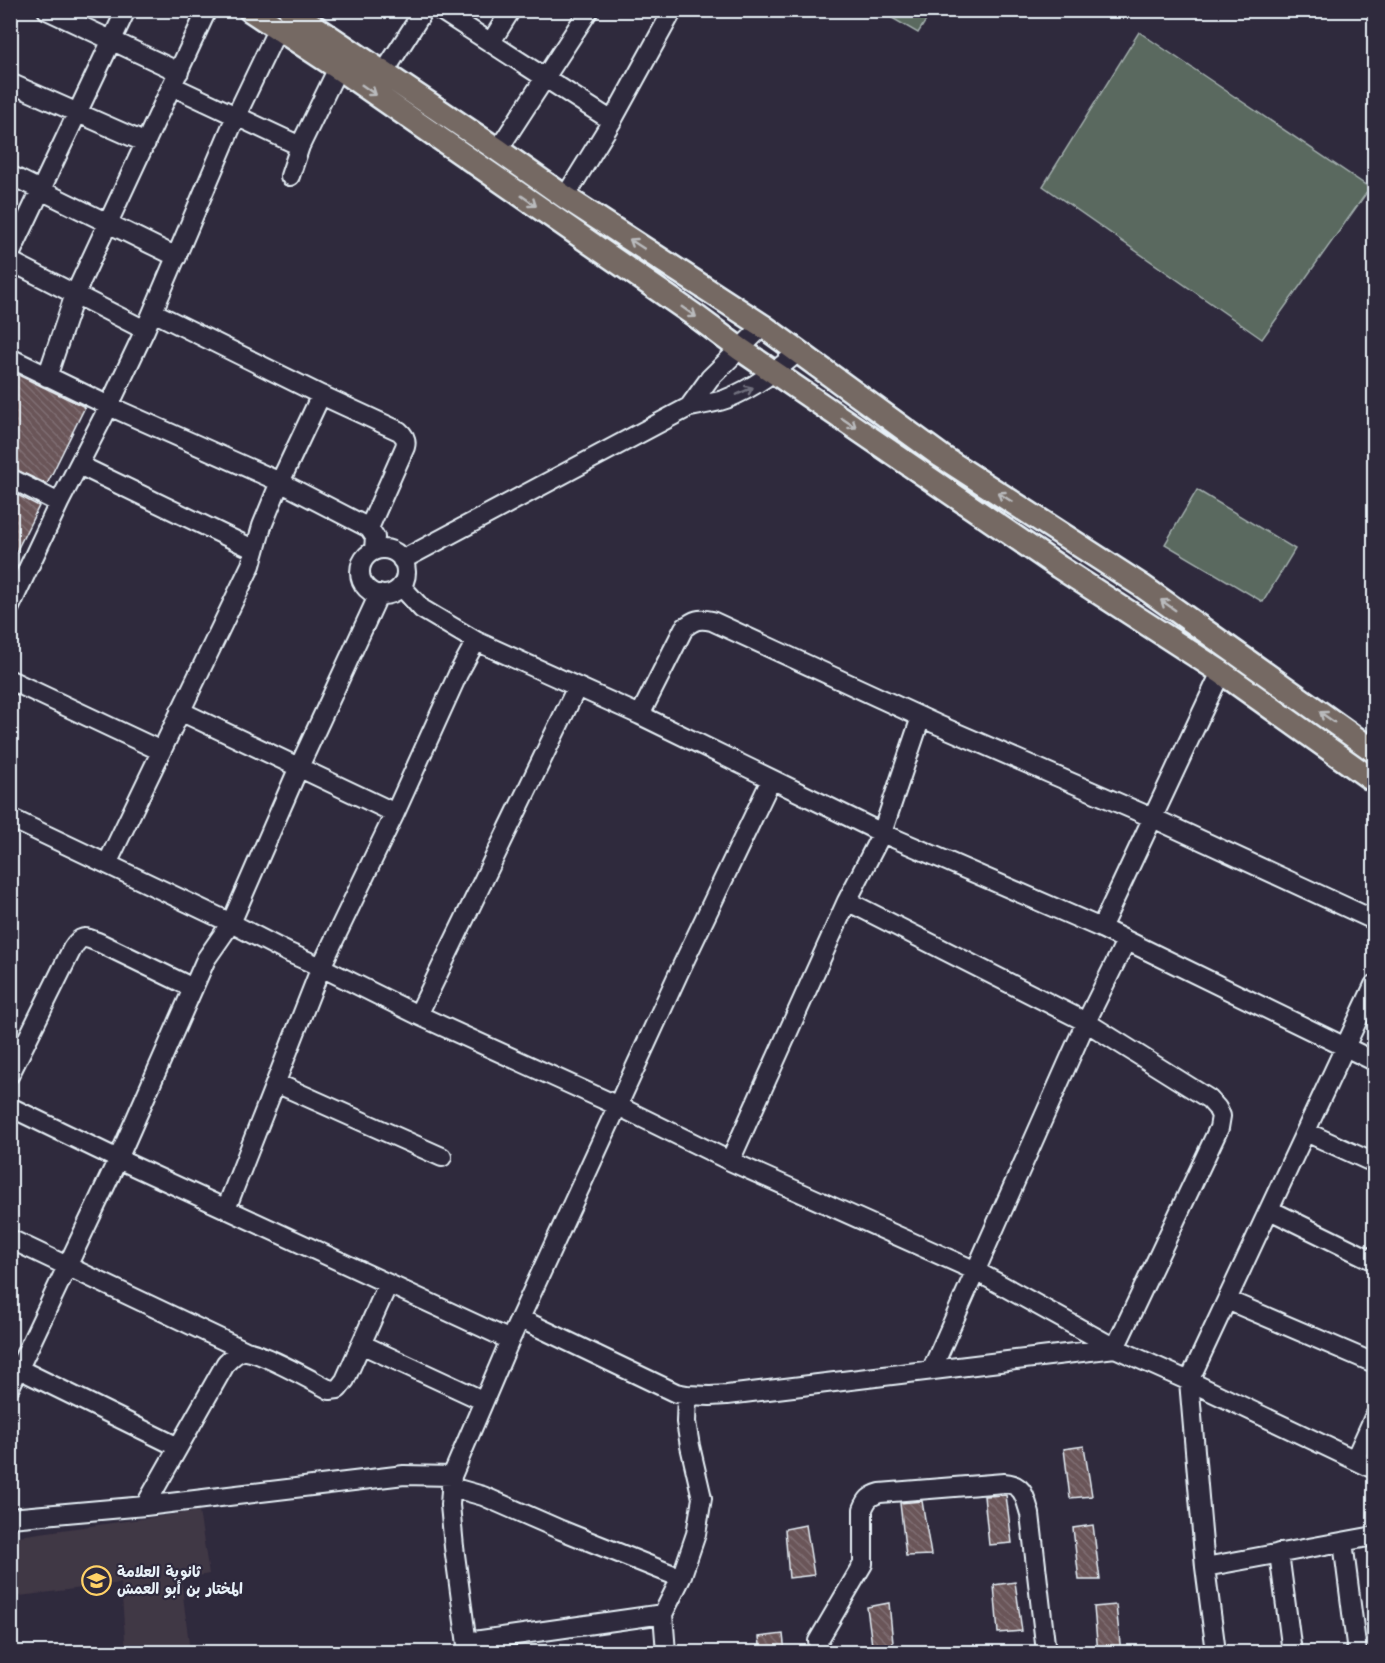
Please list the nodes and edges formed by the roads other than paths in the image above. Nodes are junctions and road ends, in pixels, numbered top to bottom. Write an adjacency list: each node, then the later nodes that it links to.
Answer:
1 (47, 10): 11 (street)
2 (126, 10): 11 (street)
3 (207, 10): 16 (street)
4 (250, 10): 10 (main road)
5 (424, 10): 14 (street)
6 (440, 10): 12 (street)
7 (511, 10): 12 (street)
8 (588, 10): 15 (street)
9 (673, 10): 20 (street)
10 (284, 19): 13 (main road); 14 (main road); 19 (street)
11 (112, 41): 16 (street); 18 (street)
12 (491, 42): 15 (street)
13 (338, 68): 22 (street); 36 (main road, one-way to 36)
14 (383, 74): 23 (main road)
15 (546, 78): 20 (street); 23 (street)
16 (175, 79): 19 (street); 21 (street)
17 (10, 83): 18 (street)
18 (78, 113): 21 (street); 26 (street)
19 (236, 116): 22 (street); 30 (street)
20 (612, 121): 27 (street)
21 (146, 143): 28 (street)
22 (300, 146): 25 (street)
23 (498, 150): 27 (main road)
24 (10, 175): 26 (street)
25 (290, 176)
26 (41, 190): 28 (street); 29 (street)
27 (565, 197): 34 (main road, one-way to 27)
28 (109, 222): 30 (street); 32 (street)
29 (10, 255)
30 (177, 257): 33 (street)
31 (10, 261): 32 (street)
32 (75, 294): 35 (street); 40 (street)
33 (153, 312): 35 (street); 41 (street)
34 (763, 326): 36 (street); 37 (main road)
35 (145, 330): 42 (street)
36 (740, 349): 39 (main road); 43 (street)
37 (798, 352): 39 (street); 64 (main road, one-way to 37)
38 (10, 358): 40 (street)
39 (775, 372): 43 (street, one-way to 39); 57 (main road, one-way to 57)
40 (47, 377): 42 (street)
41 (321, 395): 46 (street); 48 (street)
42 (109, 406): 44 (street); 46 (street)
43 (689, 408): 51 (street)
44 (79, 465): 47 (street); 49 (street)
45 (10, 478): 47 (street)
46 (280, 482): 48 (street); 49 (street)
47 (59, 502): 53 (street)
48 (369, 528): 50 (street)
49 (255, 550): 60 (street)
50 (374, 550): 51 (street); 54 (street)
51 (402, 560): 52 (street)
52 (400, 586): 54 (street); 56 (street)
53 (15, 587): 55 (street)
54 (379, 594): 65 (street)
55 (10, 607)
56 (476, 640): 59 (street); 68 (street)
57 (1221, 672): 67 (main road); 70 (street)
58 (10, 681): 63 (street)
59 (577, 687): 61 (street); 81 (street)
60 (180, 711): 63 (street); 65 (street)
61 (640, 715): 62 (street); 66 (street)
62 (921, 717): 70 (street); 71 (street)
63 (161, 751): 72 (street)
64 (1374, 751)
65 (299, 767): 68 (street); 75 (street)
66 (771, 780): 71 (street); 87 (street)
67 (1374, 782)
68 (395, 813): 78 (street)
69 (10, 818): 72 (street)
70 (1153, 818): 74 (street); 76 (street)
71 (882, 833): 73 (street); 76 (street)
72 (107, 864): 75 (street)
73 (847, 901): 82 (street); 92 (street)
74 (1374, 920)
75 (231, 923): 78 (street); 80 (street)
76 (1101, 928): 77 (street)
77 (1126, 941): 82 (street); 83 (street)
78 (321, 967): 81 (street); 86 (street)
79 (1374, 985): 83 (street)
80 (193, 988): 85 (street); 91 (street)
81 (418, 1015): 87 (street)
82 (1086, 1022): 99 (street); 105 (street)
83 (1346, 1048): 84 (street); 89 (street)
84 (1374, 1060)
85 (10, 1074)
86 (276, 1083): 90 (street); 94 (street)
87 (618, 1106): 92 (street); 102 (street)
88 (10, 1107): 91 (street)
89 (1306, 1132): 93 (street); 95 (street)
90 (442, 1157)
91 (118, 1159): 94 (street); 98 (street)
92 (730, 1161): 99 (street)
93 (1374, 1163)
94 (226, 1209): 100 (street)
95 (1270, 1210): 97 (street); 101 (street)
96 (10, 1239): 98 (street)
97 (1374, 1261)
98 (68, 1266): 106 (street); 109 (street)
99 (976, 1271): 105 (street); 108 (street)
100 (388, 1284): 103 (street); 104 (street)
101 (1227, 1300): 107 (street); 110 (street)
102 (521, 1319): 103 (street); 111 (street)
103 (510, 1340): 112 (street)
104 (361, 1344): 106 (street); 112 (street)
105 (1115, 1348): 108 (street); 110 (street)
106 (246, 1351): 114 (street)
107 (1374, 1363)
108 (932, 1369): 111 (street)
109 (13, 1380): 114 (street)
110 (1190, 1381): 115 (street); 123 (street)
111 (687, 1395): 124 (street)
112 (484, 1401): 117 (street)
113 (1374, 1417): 115 (street)
114 (178, 1447): 118 (street)
115 (1355, 1459): 116 (street)
116 (1374, 1469)
117 (452, 1481): 118 (street); 124 (street); 126 (street)
118 (145, 1506): 119 (street)
119 (10, 1518)
120 (1374, 1536): 121 (street)
121 (1343, 1542): 122 (street); 132 (street)
122 (1279, 1553): 123 (street); 131 (street)
123 (1205, 1567): 130 (street)
124 (681, 1578): 125 (street)
125 (663, 1614): 126 (street); 127 (street)
126 (468, 1647)
127 (666, 1653)
128 (820, 1653): 129 (street)
129 (1046, 1653)
130 (1216, 1653)
131 (1292, 1653)
132 (1357, 1653)

